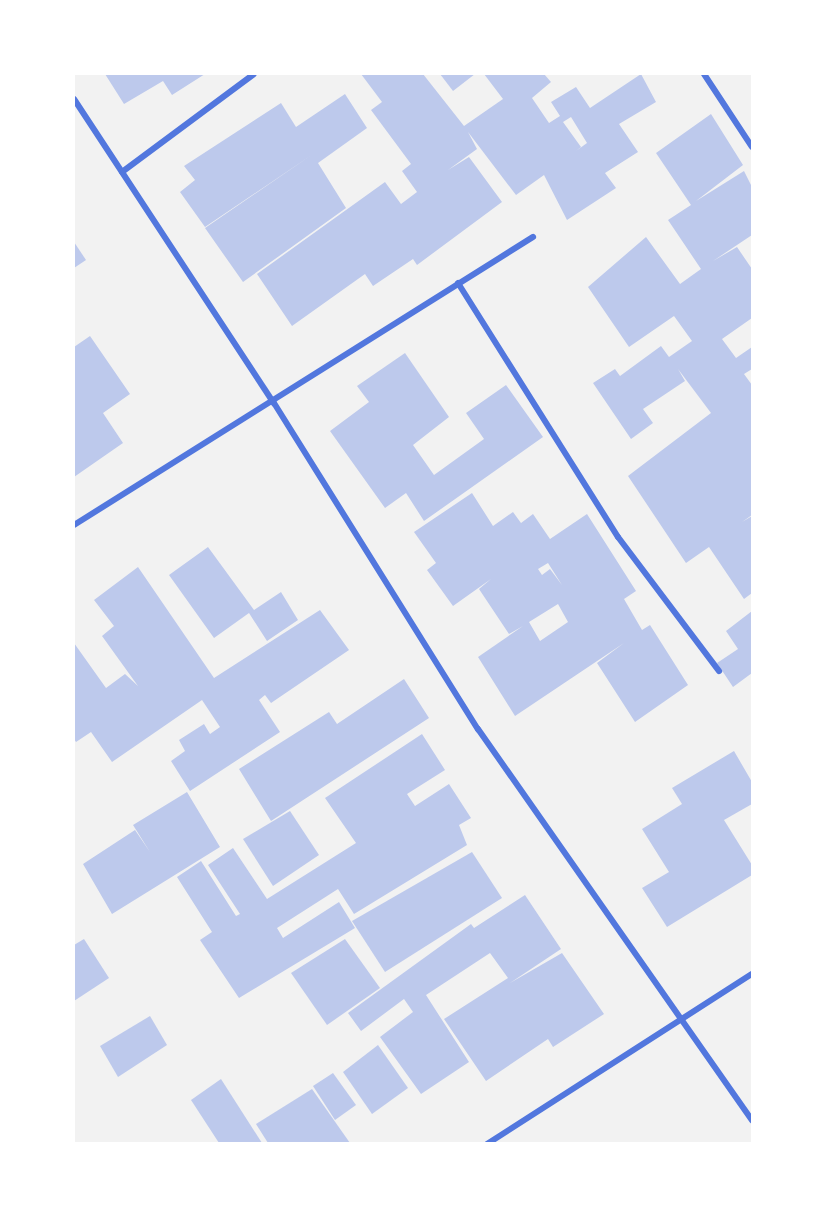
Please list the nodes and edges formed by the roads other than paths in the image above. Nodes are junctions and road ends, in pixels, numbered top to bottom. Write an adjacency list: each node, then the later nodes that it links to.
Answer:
1 (254, 74): 5 (street)
2 (704, 74): 4 (street)
3 (74, 99): 5 (street)
4 (753, 147)
5 (122, 172): 8 (street)
6 (533, 237): 7 (street)
7 (458, 283): 8 (street); 10 (street)
8 (274, 402): 9 (street); 12 (street)
9 (74, 525)
10 (719, 671)
11 (753, 974): 12 (street)
12 (681, 1021): 13 (street); 14 (street)
13 (753, 1121)
14 (488, 1143)

